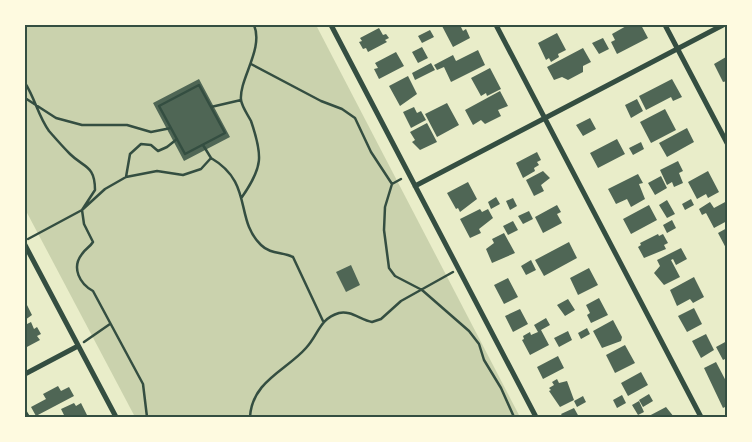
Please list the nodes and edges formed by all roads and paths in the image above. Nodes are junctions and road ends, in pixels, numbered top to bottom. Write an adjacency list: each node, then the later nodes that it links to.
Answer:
1 (254, 25): 7 (path)
2 (331, 25): 20 (street)
3 (496, 25): 13 (street)
4 (665, 25): 6 (street)
5 (723, 25): 6 (street)
6 (678, 49): 13 (street); 16 (street)
7 (252, 64): 10 (path); 26 (path)
8 (25, 83): 11 (path)
9 (25, 98): 11 (path)
10 (241, 100): 12 (path); 21 (path)
11 (36, 106): 14 (path); 22 (path)
12 (211, 107): 14 (path); 17 (path)
13 (545, 118): 20 (street); 38 (street)
14 (171, 128): 15 (path)
15 (177, 139): 17 (path); 19 (path)
16 (727, 143)
17 (203, 145): 18 (path)
18 (211, 158): 19 (path); 21 (path)
19 (126, 177): 22 (path)
20 (415, 186): 25 (street)
21 (242, 197): 27 (path)
22 (82, 210): 23 (path); 28 (path)
23 (25, 240)
24 (25, 245): 29 (street)
25 (458, 269): 26 (path); 37 (street)
26 (422, 290): 27 (path); 36 (path)
27 (323, 321): 35 (path)
28 (110, 324): 29 (path); 34 (path)
29 (78, 346): 30 (street); 33 (street)
30 (25, 374)
31 (25, 412): 32 (lane)
32 (28, 417)
33 (116, 417)
34 (147, 417)
35 (250, 417)
36 (514, 417)
37 (536, 417)
38 (701, 417)

